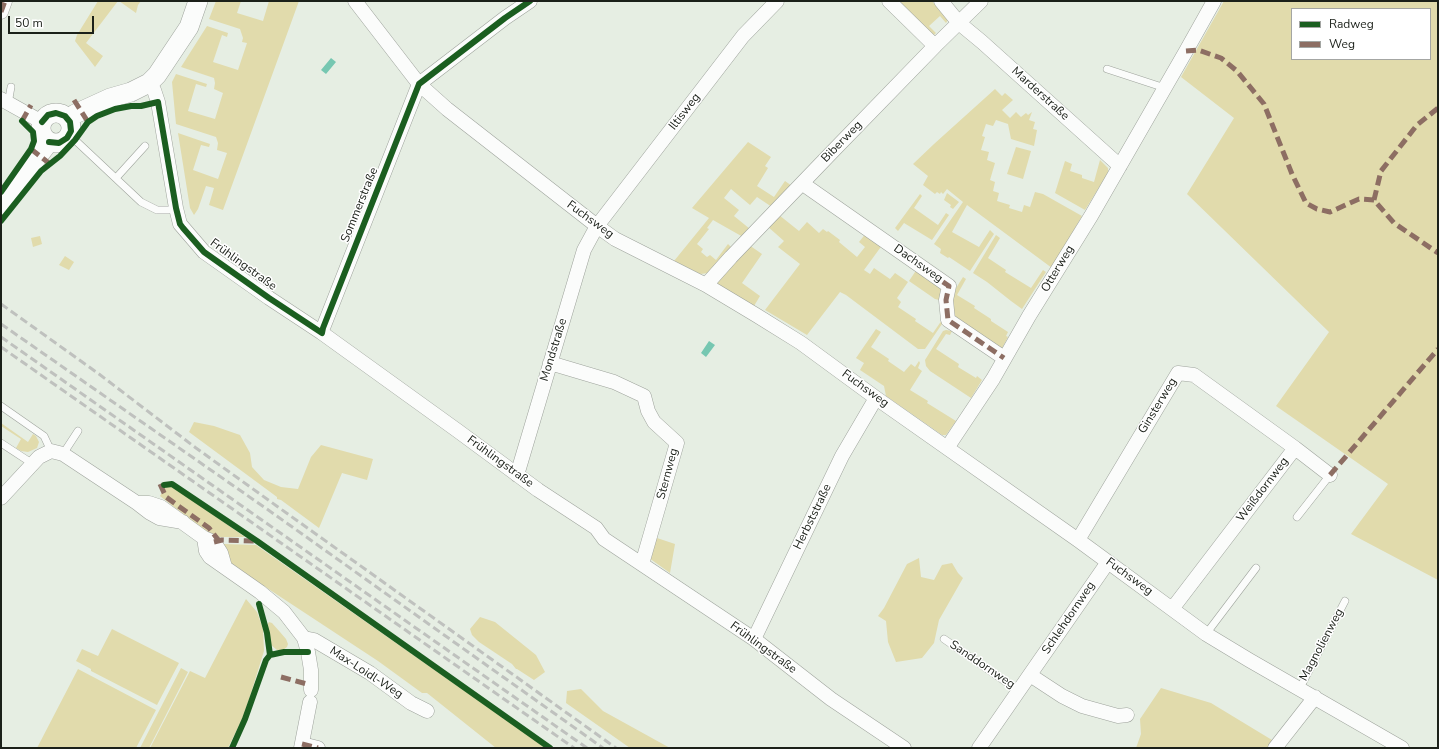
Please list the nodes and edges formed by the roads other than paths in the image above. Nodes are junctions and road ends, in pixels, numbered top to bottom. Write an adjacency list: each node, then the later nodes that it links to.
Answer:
1 (5, 1): 10 (street)
2 (198, 1): 14 (street)
3 (355, 1): 15 (street, Fuchsweg)
4 (530, 1): 15 (street)
5 (777, 1): 29 (street, Iltisweg)
6 (889, 1): 12 (street)
7 (941, 1): 11 (street, Marderstraße)
8 (981, 1): 11 (street, Biberweg)
9 (1214, 1): 17 (street, Otterweg)
10 (1, 12)
11 (959, 23): 12 (street, Biberweg); 24 (street, Marderstraße)
12 (935, 46): 26 (street, Biberweg)
13 (1107, 69): 17 (lane)
14 (149, 82): 19 (street); 28 (street, Frühlingstraße)
15 (419, 84): 29 (street, Fuchsweg); 31 (street, Sommerstraße)
16 (11, 87): 18 (lane)
17 (1165, 88): 24 (street, Otterweg)
18 (5, 101): 20 (street)
19 (68, 119): 20 (street); 22 (street)
20 (42, 122): 22 (street)
21 (75, 140): 25 (lane)
22 (49, 142): 27 (street)
23 (145, 146): 25 (lane)
24 (1120, 166): 32 (street, Otterweg)
25 (116, 178): 28 (lane)
26 (802, 184): 30 (street, Biberweg); 32 (street, Dachsweg)
27 (1, 204)
28 (176, 208): 31 (street, Frühlingstraße)
29 (597, 226): 30 (street, Fuchsweg); 33 (street, Mondstraße)
30 (706, 286): 34 (street, Fuchsweg)
31 (322, 333): 42 (street, Frühlingstraße)
32 (1004, 358): 38 (street, Otterweg)
33 (550, 362): 42 (street, Mondstraße); 48 (street, Sternweg)
34 (876, 398): 38 (street, Fuchsweg); 54 (street, Herbststraße)
35 (1, 406): 40 (lane)
36 (78, 431): 40 (lane)
37 (1, 443): 41 (lane)
38 (947, 448): 46 (street, Fuchsweg)
39 (1295, 448): 43 (street, Weißdornweg); 46 (street, Ginsterweg); 51 (street, Weißdornweg)
40 (57, 452): 41 (street); 53 (street)
41 (33, 464): 44 (street)
42 (517, 475): 48 (street, Frühlingstraße)
43 (1330, 475): 45 (lane, Weißdornweg)
44 (1, 498)
45 (1297, 517)
46 (1078, 540): 47 (street, Fuchsweg)
47 (1108, 562): 51 (street, Fuchsweg); 56 (street, Schlehdornweg)
48 (642, 564): 54 (street, Frühlingstraße)
49 (1256, 568): 52 (lane)
50 (1345, 601): 57 (lane, Magnolienweg)
51 (1172, 609): 52 (street, Fuchsweg)
52 (1206, 634): 57 (street, Fuchsweg)
53 (304, 638): 60 (street, Max-Loidl-Weg); 62 (street)
54 (754, 639): 64 (street, Frühlingstraße)
55 (944, 639): 58 (lane, Sanddornweg)
56 (1030, 675): 58 (street, Schlehdornweg); 61 (street)
57 (1300, 688): 59 (street, Fuchsweg)
58 (1020, 691): 65 (street, Schlehdornweg)
59 (1315, 697): 66 (street); 67 (street, Fuchsweg)
60 (427, 711)
61 (1127, 715)
62 (301, 746): 63 (street)
63 (318, 748)
64 (904, 748)
65 (979, 748)
66 (1275, 748)
67 (1402, 748)

